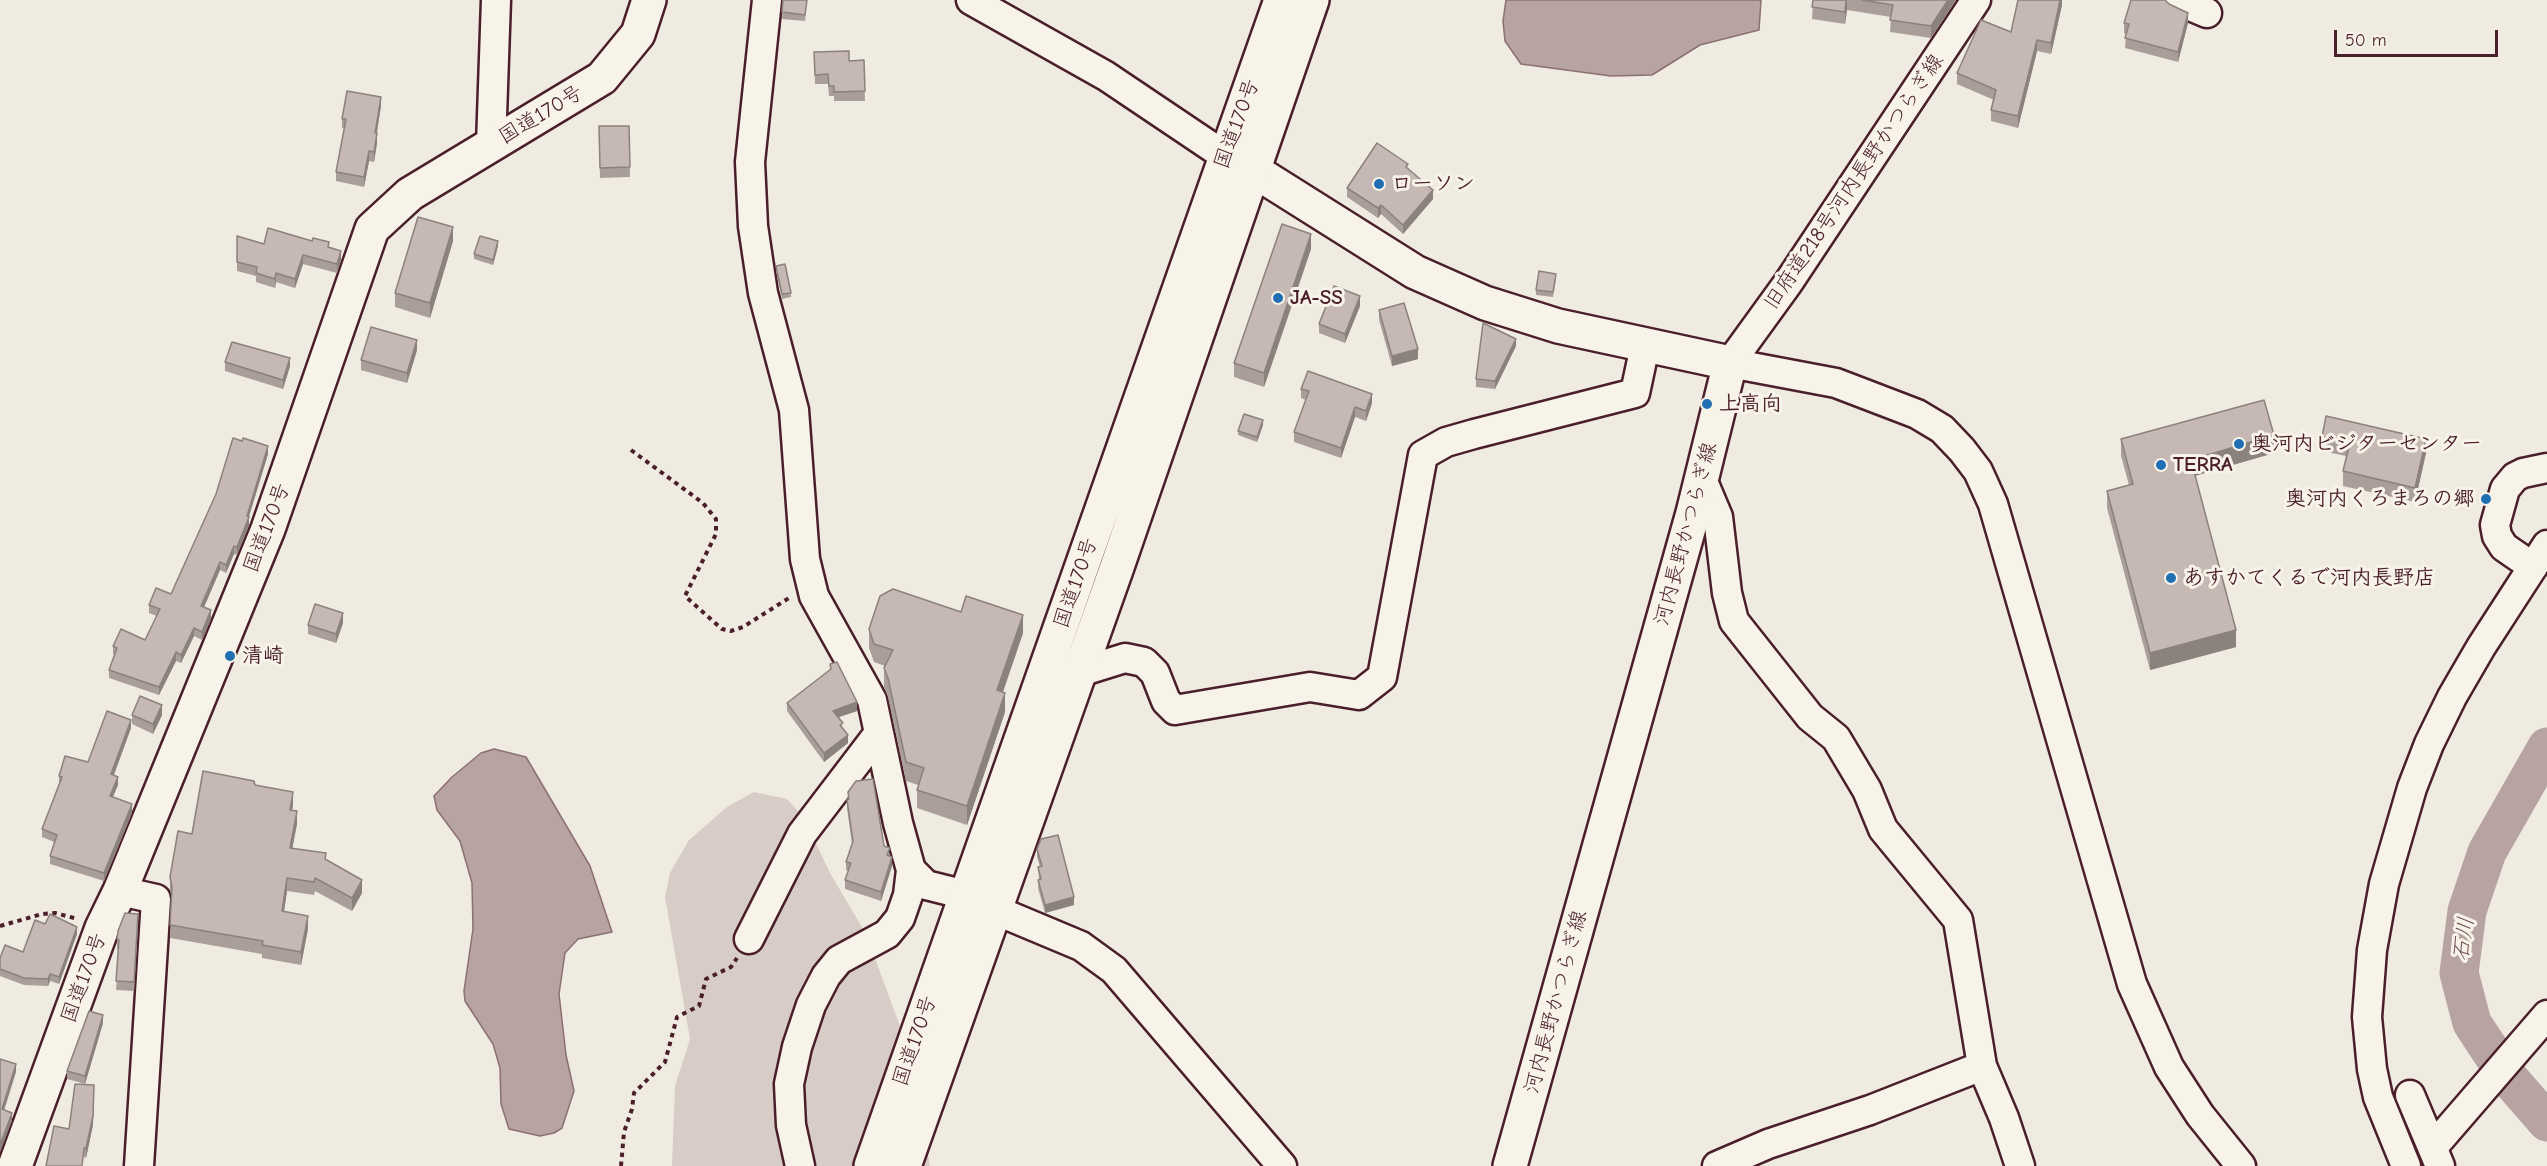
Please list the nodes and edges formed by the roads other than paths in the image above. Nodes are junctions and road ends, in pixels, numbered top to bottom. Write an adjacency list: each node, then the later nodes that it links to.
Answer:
1 (496, 0): 10 (street)
2 (649, 0): 10 (main road, 国道170号)
3 (767, 0): 18 (street)
4 (971, 0): 11 (street)
5 (1281, 0): 11 (main road, 国道170号)
6 (1312, 0): 11 (main road, 国道170号)
7 (1976, 0): 13 (street, 旧府道218号河内長野かつらぎ線)
8 (2176, 0): 9 (street)
9 (2207, 13)
10 (491, 145): 20 (main road, 国道170号)
11 (1239, 163): 12 (main road); 17 (main road, 国道170号); 21 (main road, 国道170号)
12 (1645, 346): 13 (main road); 17 (street)
13 (1730, 363): 15 (main road, 河内長野かつらぎ線); 37 (street)
14 (2547, 468): 16 (street)
15 (1702, 479): 25 (street); 34 (main road, 河内長野かつらぎ線)
16 (2540, 556): 38 (street)
17 (1080, 672): 22 (main road, 国道170号)
18 (879, 733): 19 (street); 23 (street)
19 (911, 870): 21 (street); 30 (street)
20 (120, 891): 28 (main road, 国道170号); 29 (street)
21 (966, 895): 22 (street); 31 (main road, 国道170号)
22 (995, 910): 32 (main road, 国道170号); 33 (street)
23 (749, 939)
24 (2547, 1015): 27 (street)
25 (1982, 1066): 35 (street); 36 (street)
26 (2410, 1095): 27 (street)
27 (2437, 1156)
28 (15, 1166)
29 (139, 1166)
30 (800, 1166)
31 (871, 1166)
32 (903, 1166)
33 (1282, 1166)
34 (1510, 1166)
35 (1717, 1166)
36 (2020, 1166)
37 (2241, 1166)
38 (2406, 1166)

